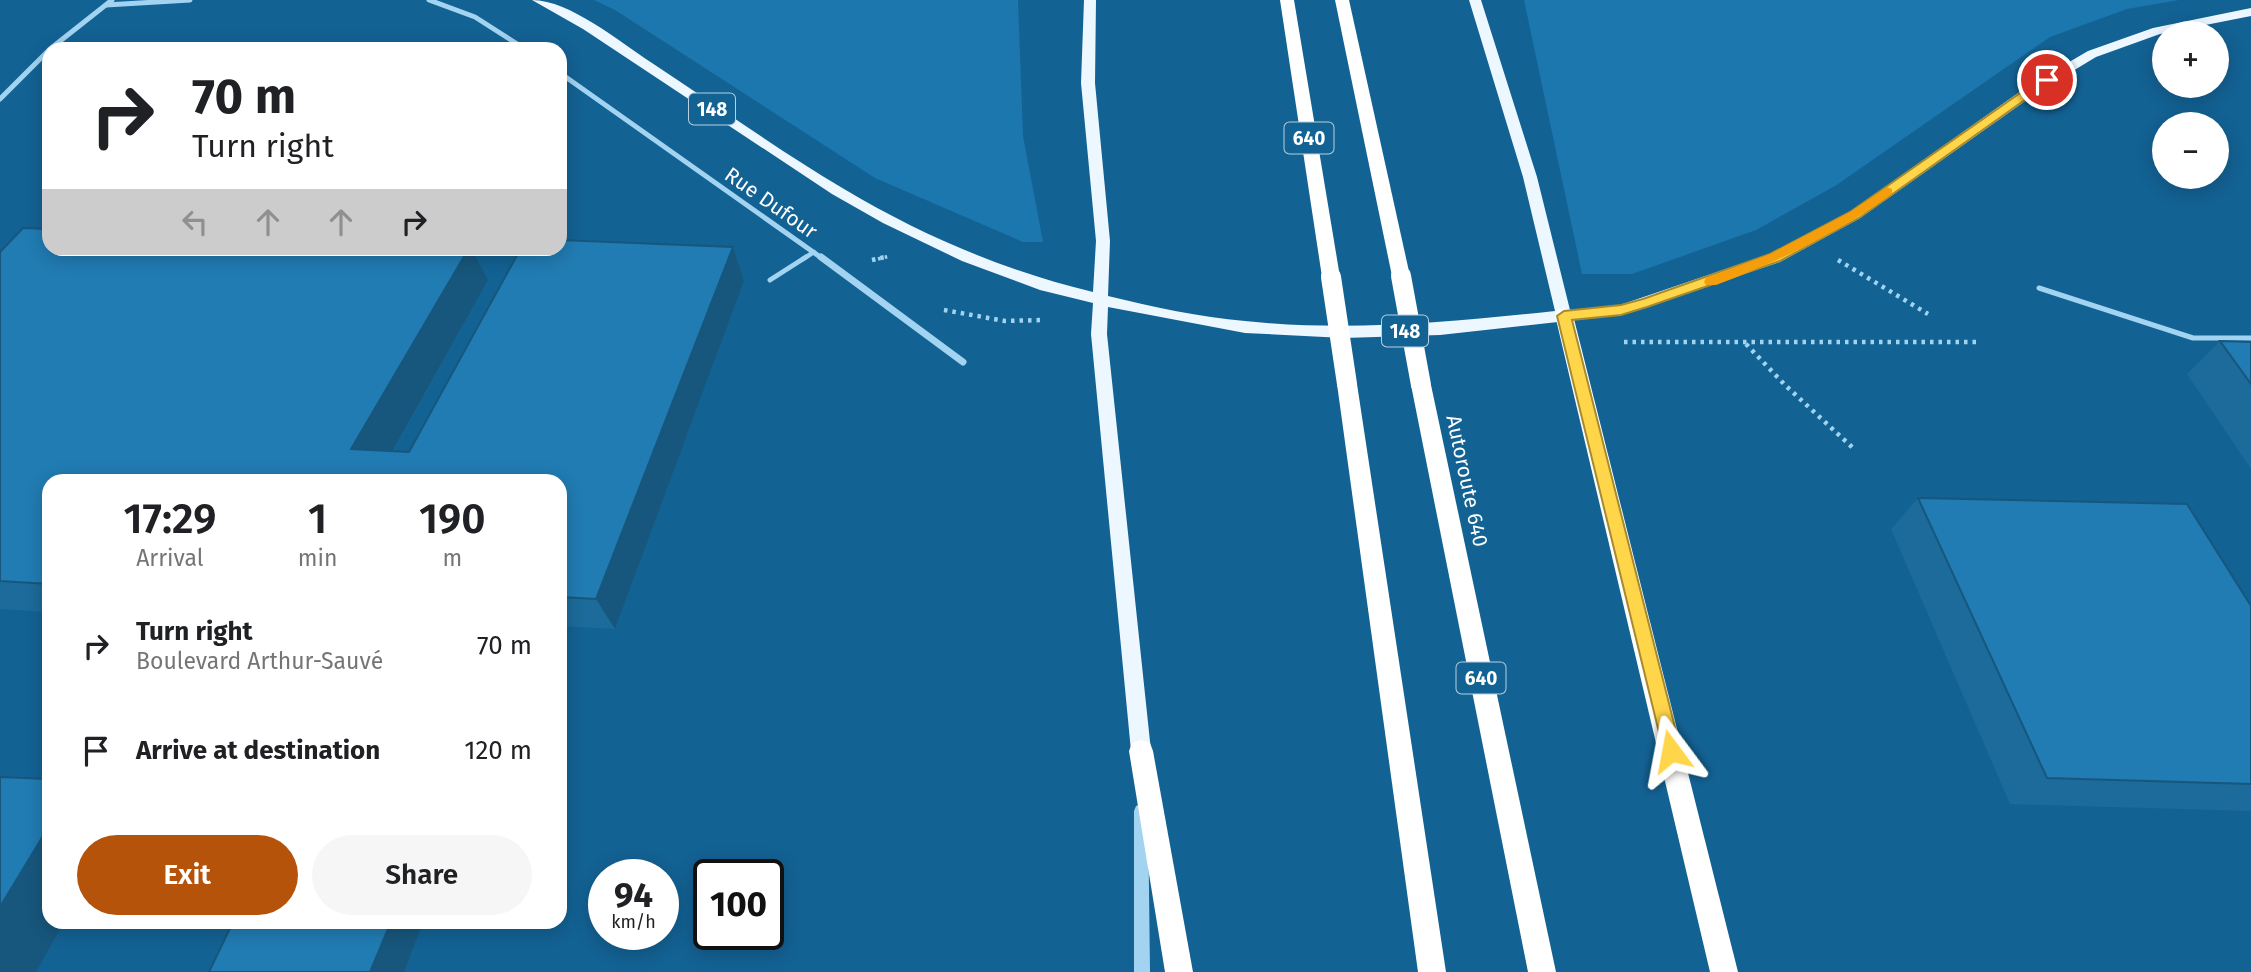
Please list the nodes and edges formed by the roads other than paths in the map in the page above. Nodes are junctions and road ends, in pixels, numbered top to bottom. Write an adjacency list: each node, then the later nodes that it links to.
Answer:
1 (113, 0): 9 (street)
2 (190, 0): 9 (street)
3 (429, 0): 12 (street)
4 (538, 0): 19 (main road, 148)
5 (1090, 0): 19 (main road)
6 (1287, 0): 26 (highway, 640, bridge)
7 (1342, 0): 27 (highway, Autoroute 640 / 640, bridge)
8 (1475, 0): 20 (main road)
9 (106, 5): 11 (street)
10 (2251, 12): 20 (main road, 148)
11 (58, 42)
12 (514, 42)
13 (42, 58): 15 (street)
14 (567, 78): 16 (street, Rue Dufour)
15 (0, 99)
16 (814, 252): 17 (lane); 22 (street, Rue Dufour)
17 (770, 280)
18 (2039, 288): 21 (lane)
19 (1099, 300): 20 (main road, 148); 23 (main road)
20 (1564, 316): 28 (highway)
21 (2251, 338)
22 (963, 362)
23 (1141, 751): 24 (street); 25 (highway)
24 (1142, 972)
25 (1179, 972)
26 (1432, 972)
27 (1542, 972)
28 (1724, 972)

